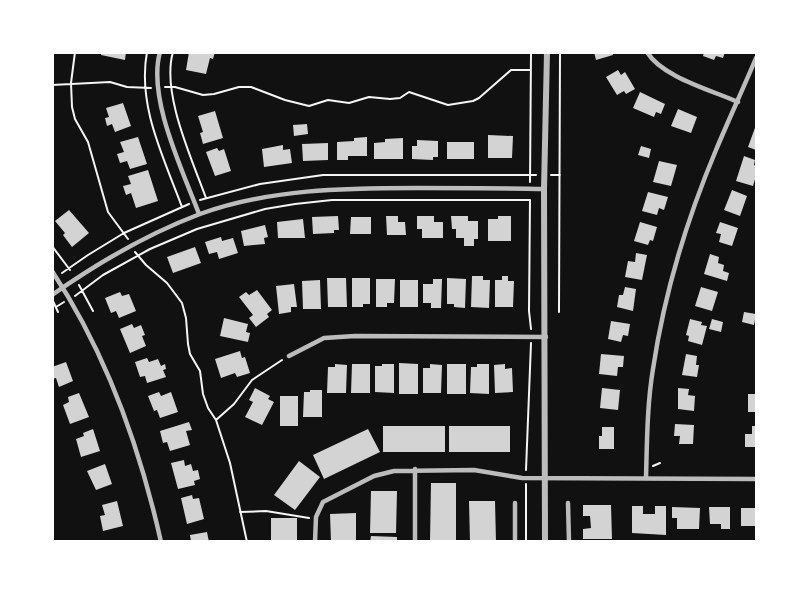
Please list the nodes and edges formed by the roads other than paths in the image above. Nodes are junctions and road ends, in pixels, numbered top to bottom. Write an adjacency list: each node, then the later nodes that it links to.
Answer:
1 (160, 52): 7 (street)
2 (547, 52): 6 (street)
3 (647, 52): 5 (street)
4 (756, 58): 5 (street)
5 (738, 102): 15 (street)
6 (544, 189): 7 (street); 11 (street)
7 (199, 214): 9 (street)
8 (52, 271): 9 (street)
9 (63, 288): 10 (street); 19 (street)
10 (52, 295)
11 (546, 337): 12 (street); 14 (street)
12 (290, 356)
13 (415, 469): 14 (street); 20 (street); 21 (street)
14 (545, 478): 15 (street); 23 (street)
15 (646, 478): 16 (street)
16 (756, 478)
17 (515, 503): 22 (street)
18 (568, 503): 24 (street)
19 (161, 542)
20 (315, 542)
21 (415, 542)
22 (515, 542)
23 (545, 542)
24 (569, 542)

